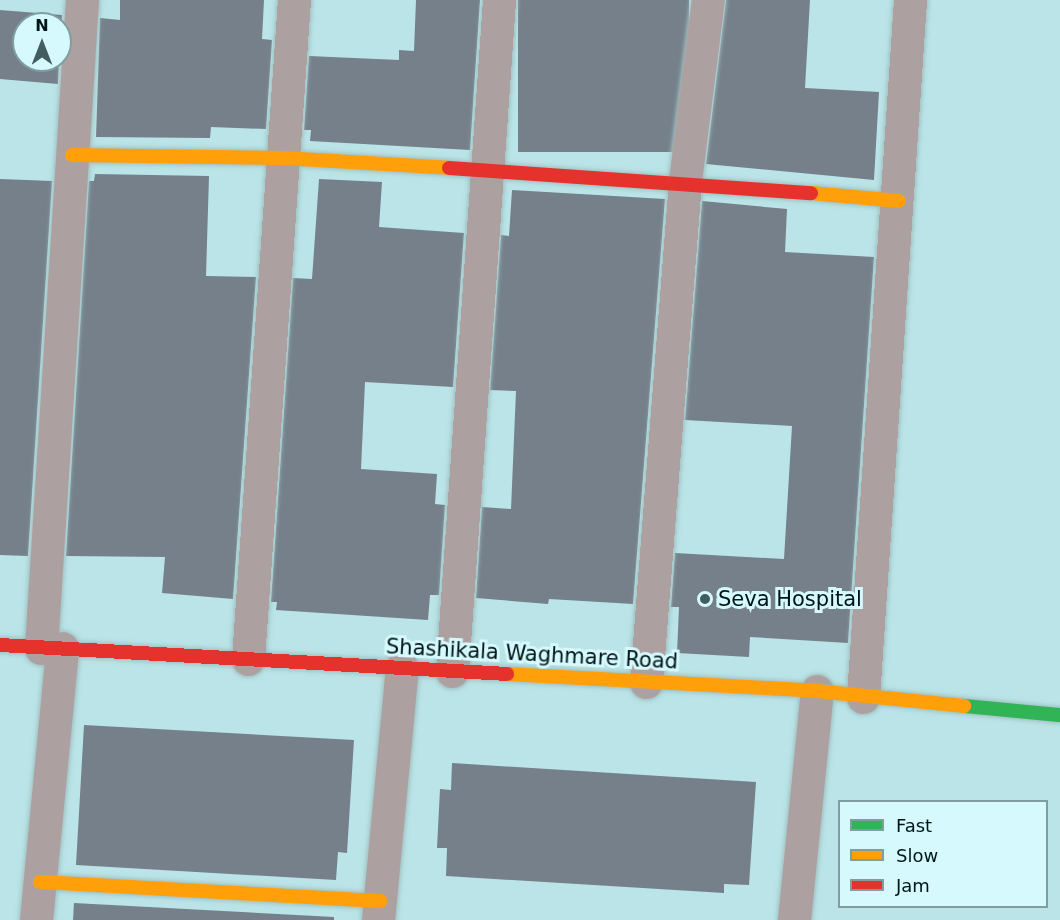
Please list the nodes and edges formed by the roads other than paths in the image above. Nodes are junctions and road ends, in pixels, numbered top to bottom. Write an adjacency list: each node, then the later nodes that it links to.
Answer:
1 (82, 0): 6 (street)
2 (294, 0): 7 (street)
3 (499, 0): 8 (street)
4 (708, 0): 9 (street)
5 (910, 0): 10 (street)
6 (72, 155): 7 (street); 12 (street)
7 (283, 158): 8 (street); 13 (street)
8 (487, 172): 9 (street); 15 (street)
9 (685, 181): 10 (street); 16 (street)
10 (899, 201): 18 (street)
11 (0, 645): 12 (street, Shashikala Waghmare Road)
12 (52, 648): 13 (street, Shashikala Waghmare Road); 20 (street)
13 (248, 659): 14 (street, Shashikala Waghmare Road)
14 (402, 668): 15 (street, Shashikala Waghmare Road); 21 (street)
15 (452, 671): 16 (street, Shashikala Waghmare Road)
16 (645, 682): 17 (street, Shashikala Waghmare Road)
17 (817, 691): 18 (street, Shashikala Waghmare Road); 23 (street)
18 (863, 697): 19 (street, Shashikala Waghmare Road)
19 (1060, 715)
20 (40, 882): 21 (street); 22 (street)
21 (379, 910)
22 (36, 920)
23 (794, 920)

